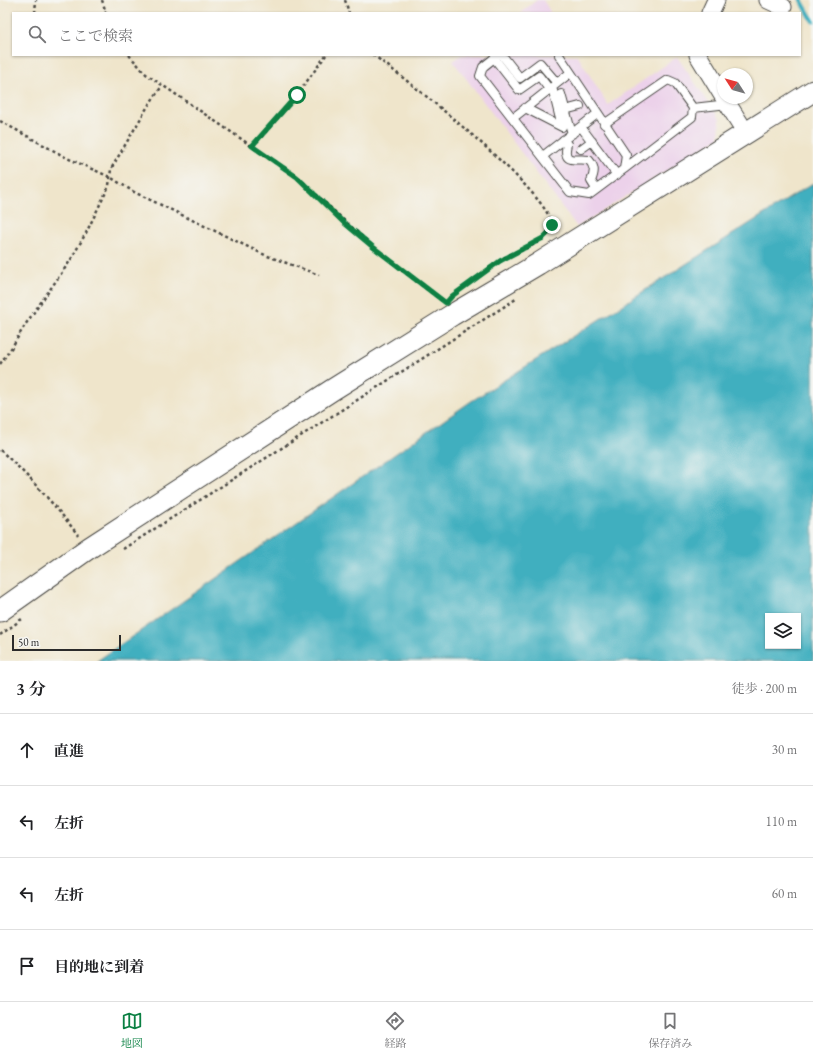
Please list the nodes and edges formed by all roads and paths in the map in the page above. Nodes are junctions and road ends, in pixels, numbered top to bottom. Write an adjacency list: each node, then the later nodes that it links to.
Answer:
1 (36, 0): 5 (path)
2 (102, 0): 6 (path)
3 (346, 0): 7 (path)
4 (716, 0): 8 (street)
5 (35, 12)
6 (106, 12)
7 (349, 12)
8 (710, 12)
9 (130, 56): 16 (path)
10 (325, 56): 36 (path)
11 (374, 56): 44 (path)
12 (498, 56): 18 (lane); 18 (lane); 28 (lane)
13 (560, 56): 15 (lane)
14 (699, 56): 17 (street)
15 (570, 73): 18 (lane); 27 (lane)
16 (162, 86): 36 (path); 41 (path)
17 (717, 86)
18 (552, 87): 24 (lane); 24 (lane)
19 (813, 91): 32 (street)
20 (561, 94): 26 (lane)
21 (717, 101): 25 (lane)
22 (728, 104): 32 (street)
23 (580, 106): 26 (lane)
24 (525, 108): 28 (lane)
25 (693, 108): 30 (lane); 39 (lane)
26 (565, 110): 33 (lane)
27 (598, 114): 30 (lane); 31 (lane)
28 (513, 118): 38 (lane)
29 (0, 121): 41 (path)
30 (604, 124): 39 (lane)
31 (581, 127): 33 (lane); 35 (lane)
32 (746, 133): 46 (street)
33 (572, 134): 34 (lane)
34 (563, 140): 38 (lane); 42 (lane)
35 (592, 141): 37 (lane); 40 (lane)
36 (252, 146): 46 (path)
37 (581, 149)
38 (543, 156): 42 (lane)
39 (624, 169): 40 (lane)
40 (617, 175): 42 (lane)
41 (110, 177): 43 (path); 47 (path)
42 (596, 189)
43 (319, 275)
44 (473, 281)
45 (522, 295): 50 (path)
46 (452, 315): 49 (street)
47 (0, 364)
48 (0, 450): 49 (path)
49 (89, 548): 51 (street)
50 (117, 553)
51 (0, 610)
52 (26, 616): 53 (path)
53 (0, 635)

